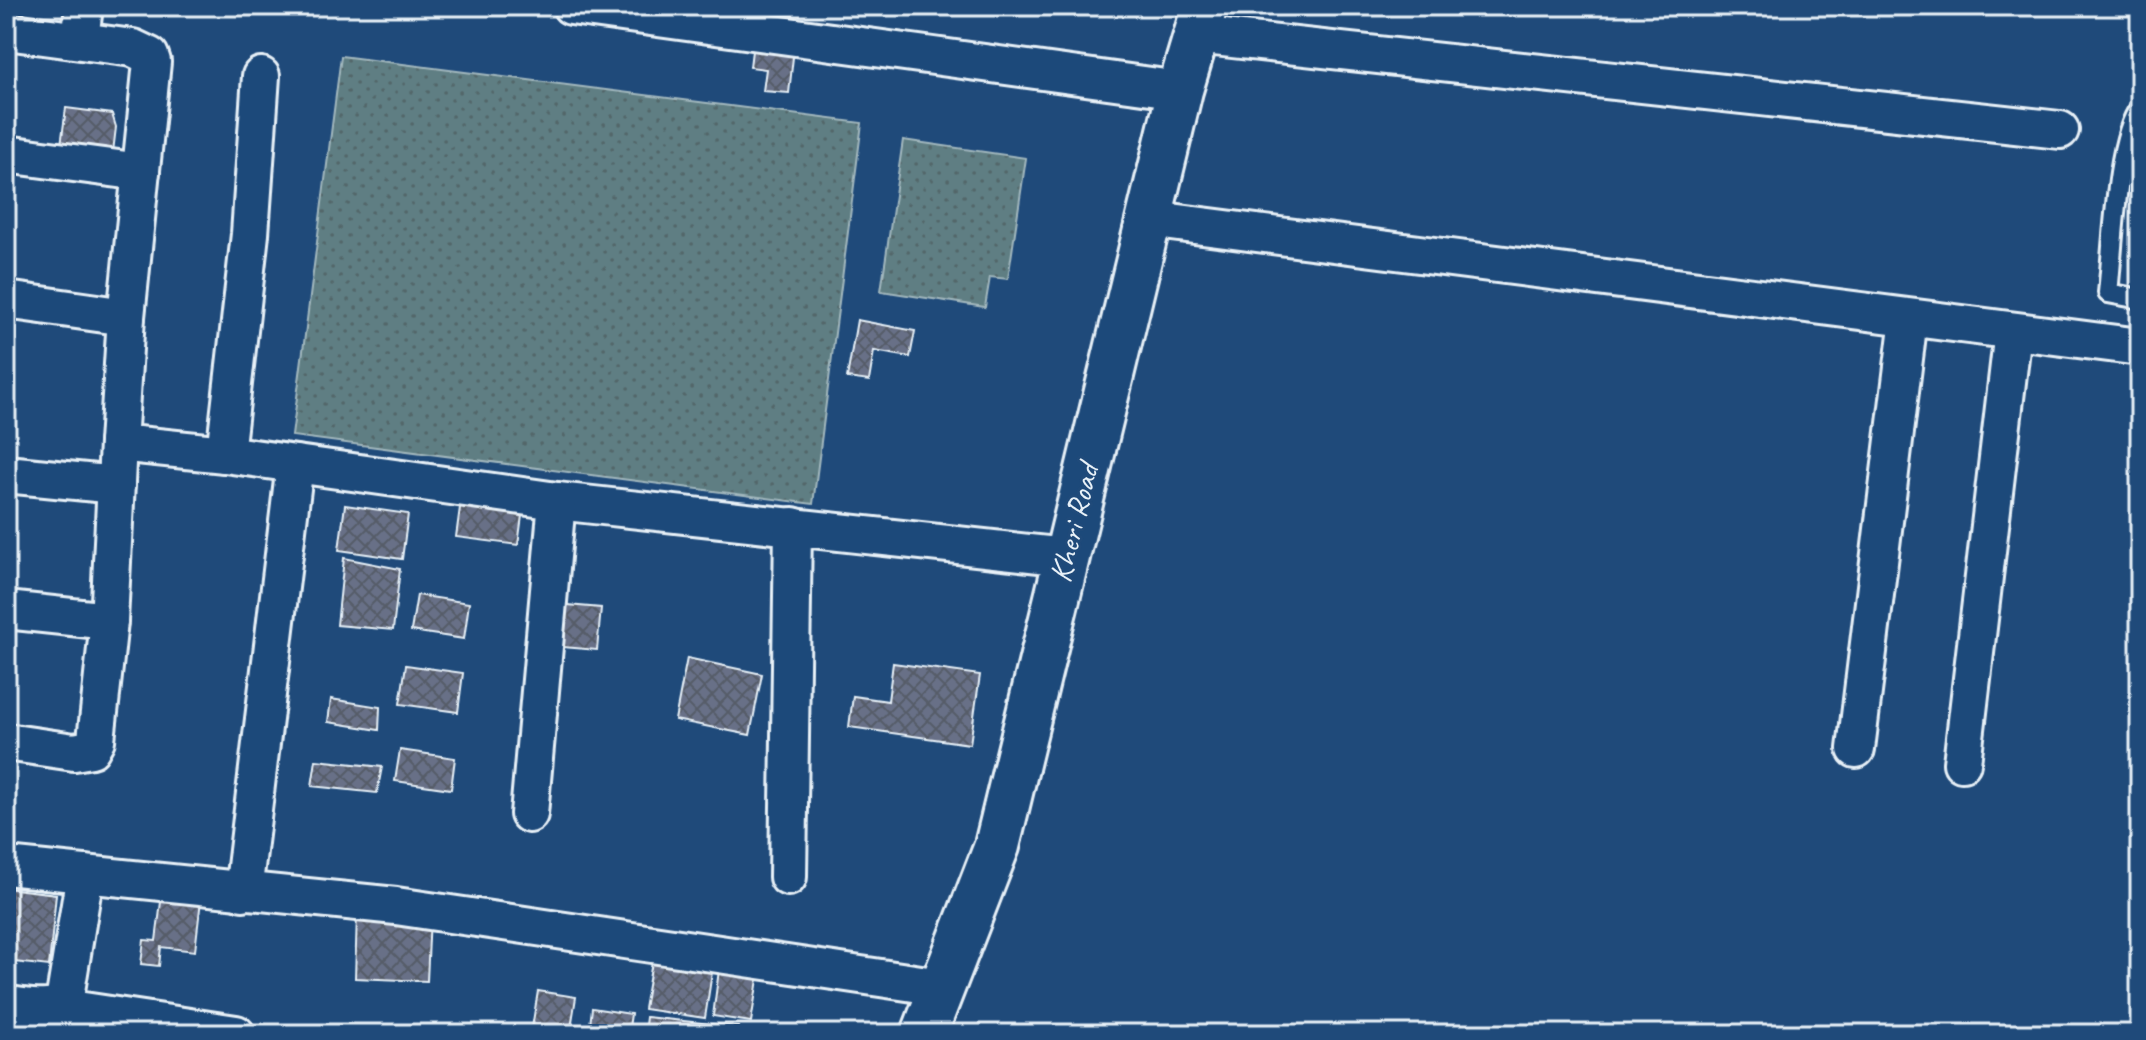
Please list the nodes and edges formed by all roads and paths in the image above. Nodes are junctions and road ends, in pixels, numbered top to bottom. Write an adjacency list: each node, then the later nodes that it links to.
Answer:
1 (571, 6): 6 (street)
2 (1200, 20): 6 (street, Kheri Road); 8 (street)
3 (82, 23): 4 (street); 10 (street)
4 (6, 31)
5 (261, 76): 19 (street)
6 (1180, 90): 11 (street, Kheri Road)
7 (2140, 108): 12 (lane)
8 (2060, 130)
9 (6, 154): 10 (street)
10 (141, 172): 14 (street)
11 (1148, 219): 15 (street); 25 (street, Kheri Road)
12 (2136, 298)
13 (6, 300): 14 (street)
14 (126, 317): 18 (street)
15 (1909, 318): 16 (street); 29 (street)
16 (2013, 331): 17 (street); 30 (street)
17 (2139, 343)
18 (118, 443): 19 (street); 22 (street)
19 (225, 454): 20 (street)
20 (295, 464): 23 (street); 35 (street)
21 (6, 474): 22 (street)
22 (116, 485): 27 (street)
23 (557, 501): 24 (street); 31 (street)
24 (793, 526): 25 (street); 34 (street)
25 (1066, 557): 36 (street, Kheri Road)
26 (6, 610): 27 (street)
27 (109, 621): 28 (street)
28 (6, 742)
29 (1856, 749)
30 (1962, 763)
31 (529, 814)
32 (6, 866): 33 (street)
33 (85, 874): 35 (street); 38 (street)
34 (788, 877)
35 (243, 892): 36 (street)
36 (941, 987): 40 (street, Kheri Road)
37 (6, 1005): 38 (street)
38 (57, 1007): 39 (street)
39 (236, 1034)
40 (924, 1034)

